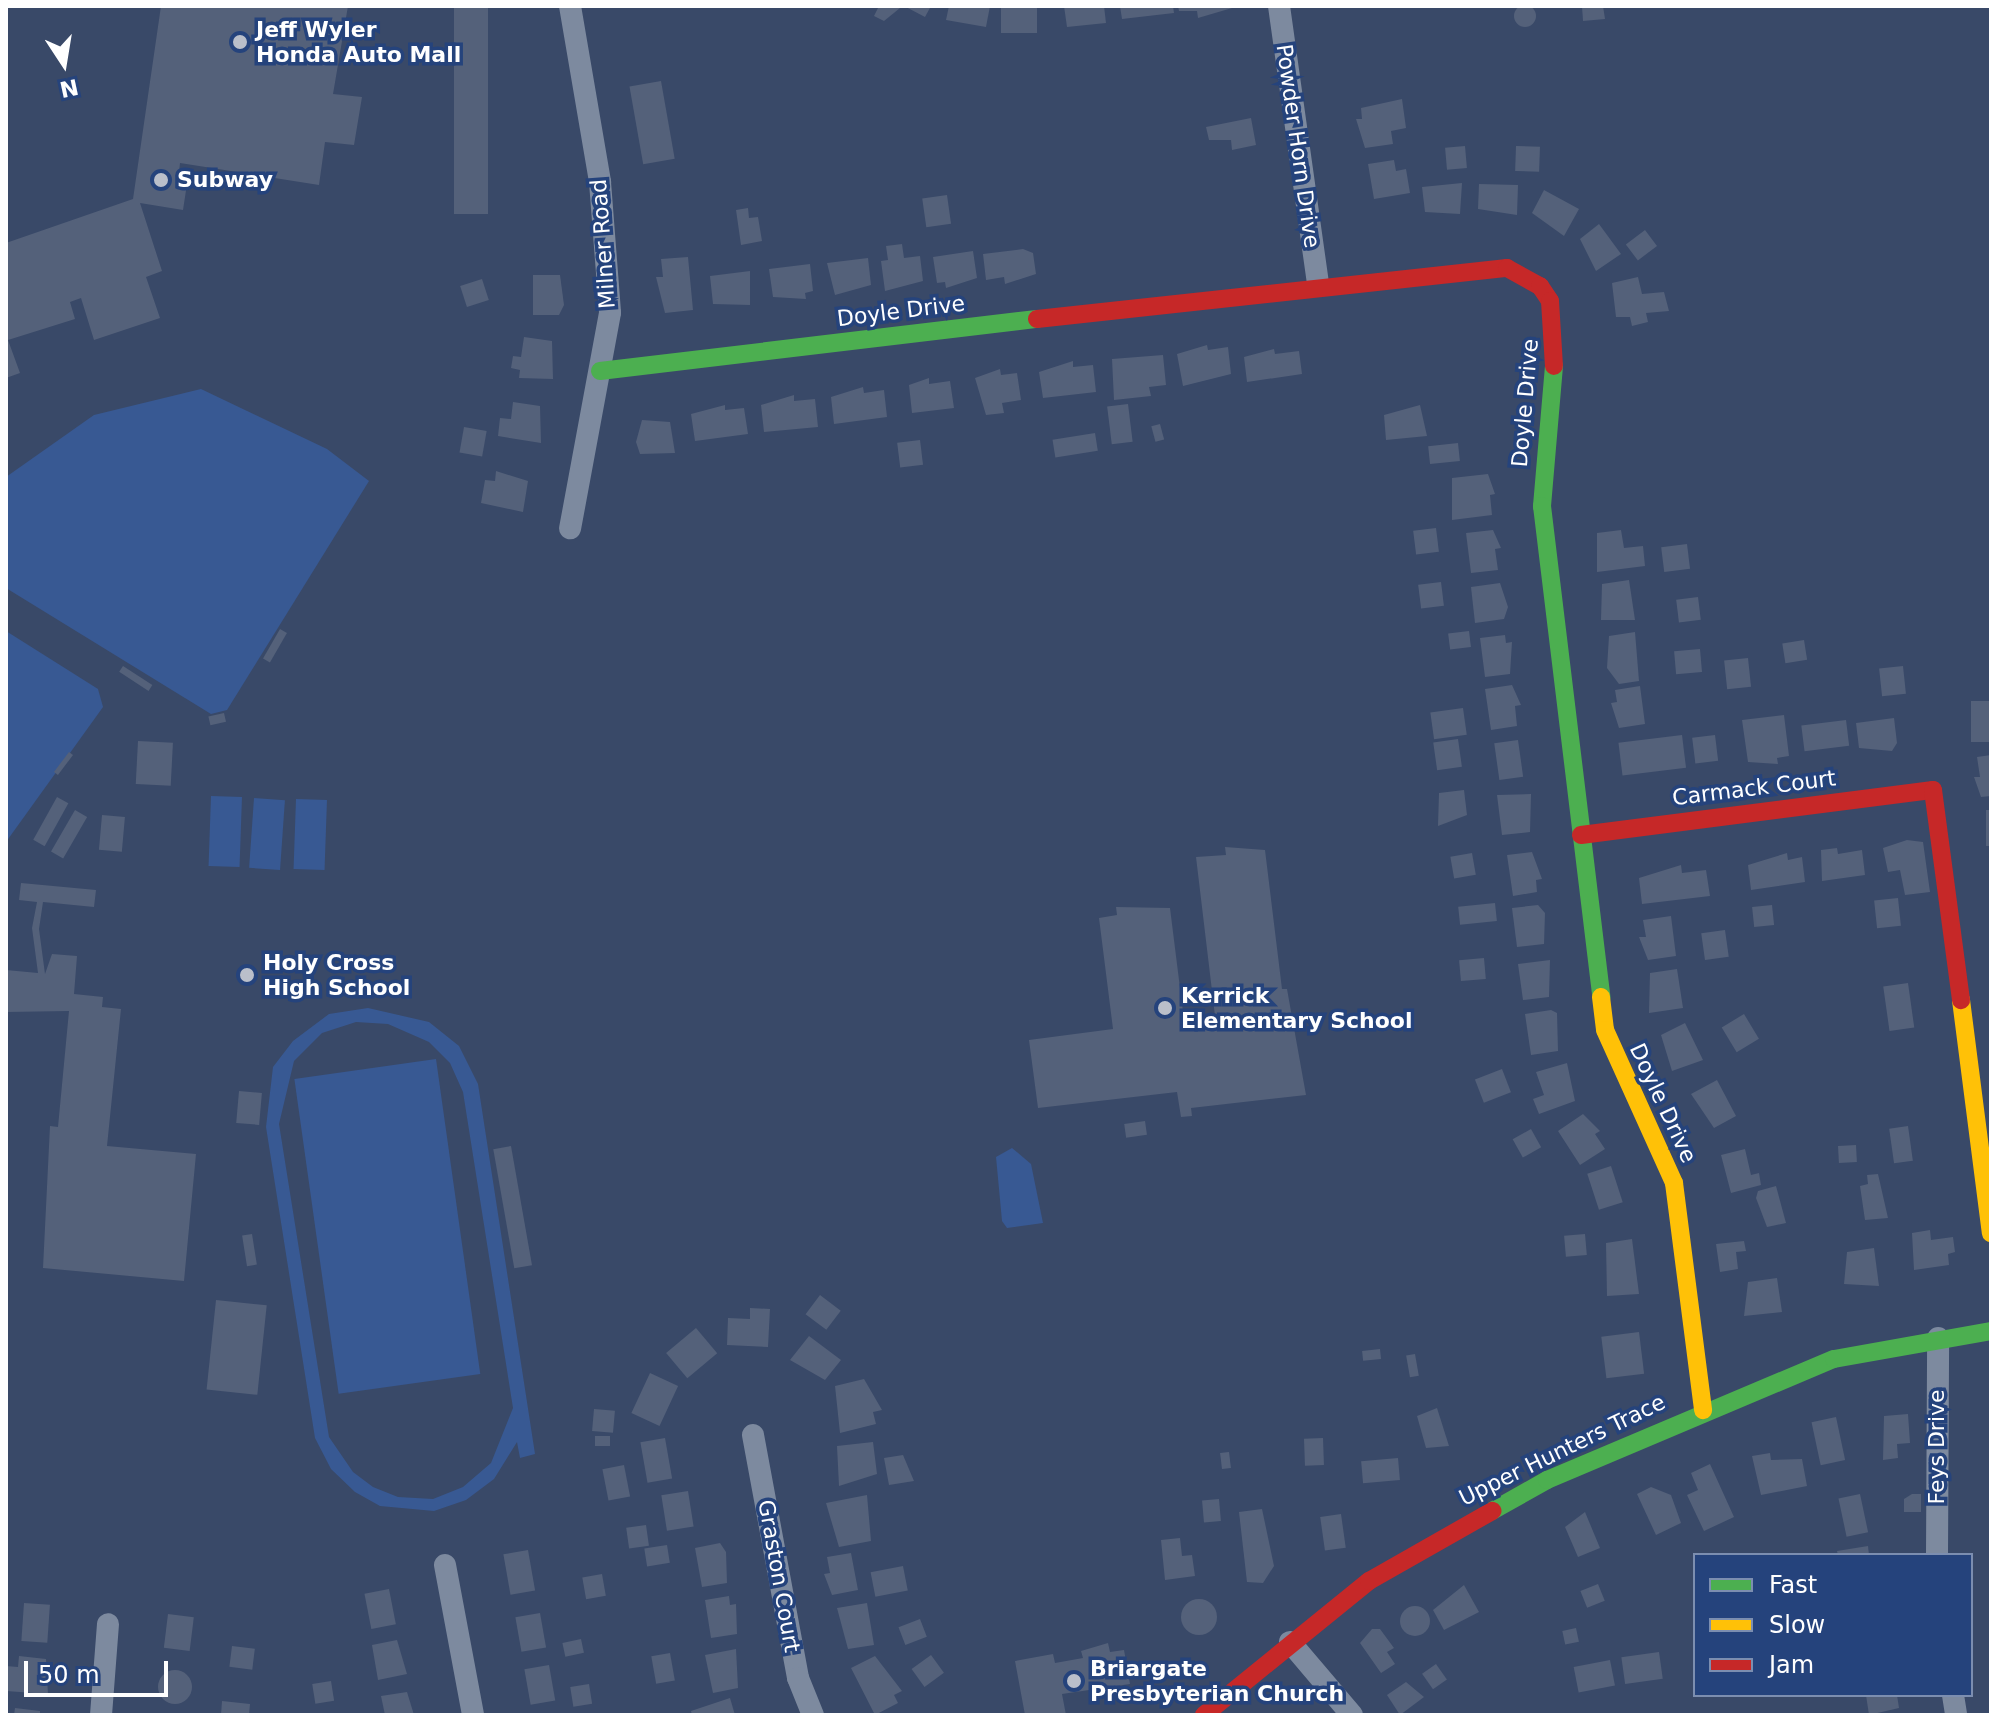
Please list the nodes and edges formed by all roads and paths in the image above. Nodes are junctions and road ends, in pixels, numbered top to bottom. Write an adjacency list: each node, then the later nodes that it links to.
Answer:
1 (570, 6): 4 (street, Milner Road)
2 (1279, 6): 3 (street, Powder Horn Drive)
3 (1318, 285): 4 (street, Doyle Drive); 6 (street, Doyle Drive)
4 (600, 371): 5 (street, Milner Road)
5 (570, 528)
6 (1581, 835): 7 (street, Carmack Court); 10 (street, Doyle Drive)
7 (1991, 1233)
8 (1991, 1331): 9 (street, Upper Hunters Trace)
9 (1938, 1338): 10 (street, Upper Hunters Trace); 12 (street, Feys Drive)
10 (1703, 1410): 15 (street, Upper Hunters Trace)
11 (753, 1435): 18 (street, Graston Court)
12 (1937, 1553)
13 (445, 1565): 17 (street)
14 (108, 1624): 16 (street)
15 (1290, 1642): 19 (street, Upper Hunters Trace); 20 (street)
16 (101, 1715)
17 (473, 1715)
18 (813, 1715)
19 (1204, 1715)
20 (1352, 1715)

